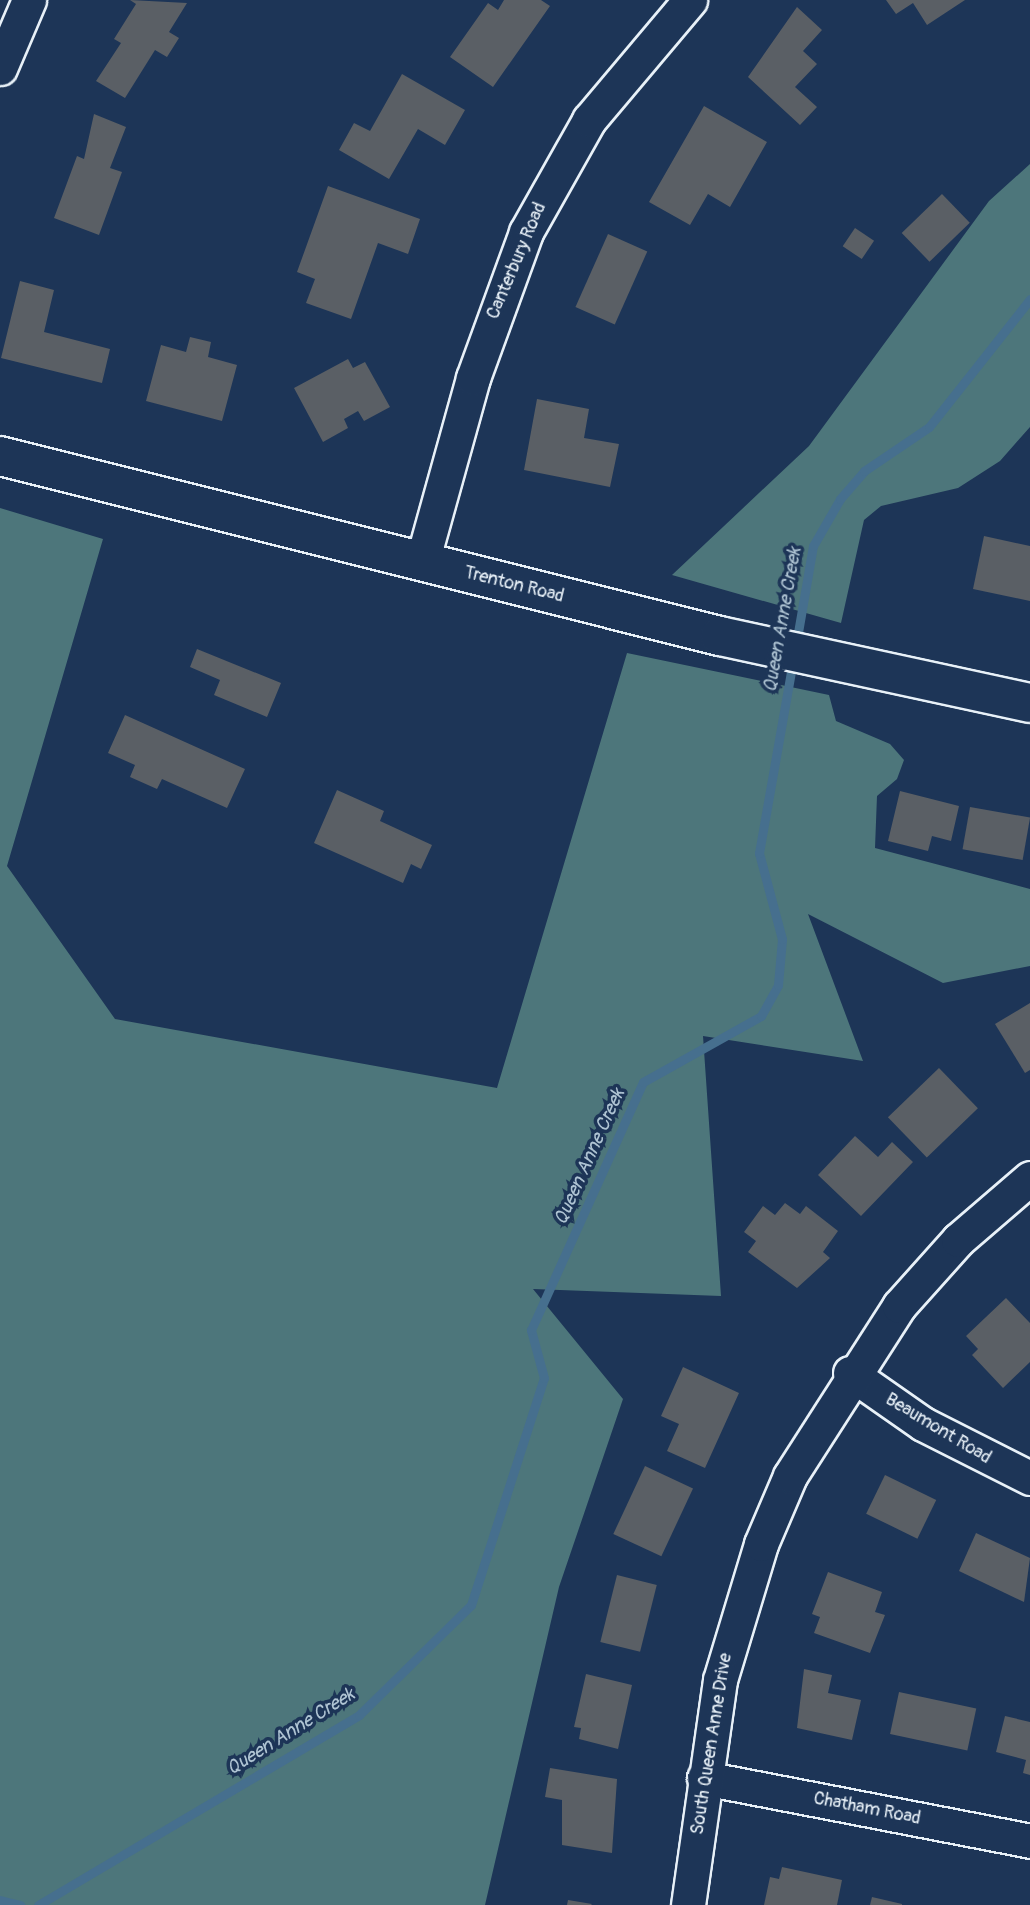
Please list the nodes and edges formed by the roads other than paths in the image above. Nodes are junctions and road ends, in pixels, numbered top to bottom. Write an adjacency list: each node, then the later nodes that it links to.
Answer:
1 (690, 0): 5 (street, Canterbury Road)
2 (15, 17): 3 (street)
3 (0, 68)
4 (0, 456): 5 (main road, Trenton Road)
5 (422, 562): 6 (main road, Trenton Road)
6 (1030, 702)
7 (1030, 1178): 8 (street, South Queen Anne Drive)
8 (850, 1373): 9 (street, Beaumont Road); 10 (street, South Queen Anne Drive)
9 (1030, 1478)
10 (704, 1778): 11 (street, Chatham Road); 12 (street, South Queen Anne Drive)
11 (1030, 1841)
12 (688, 1905)

